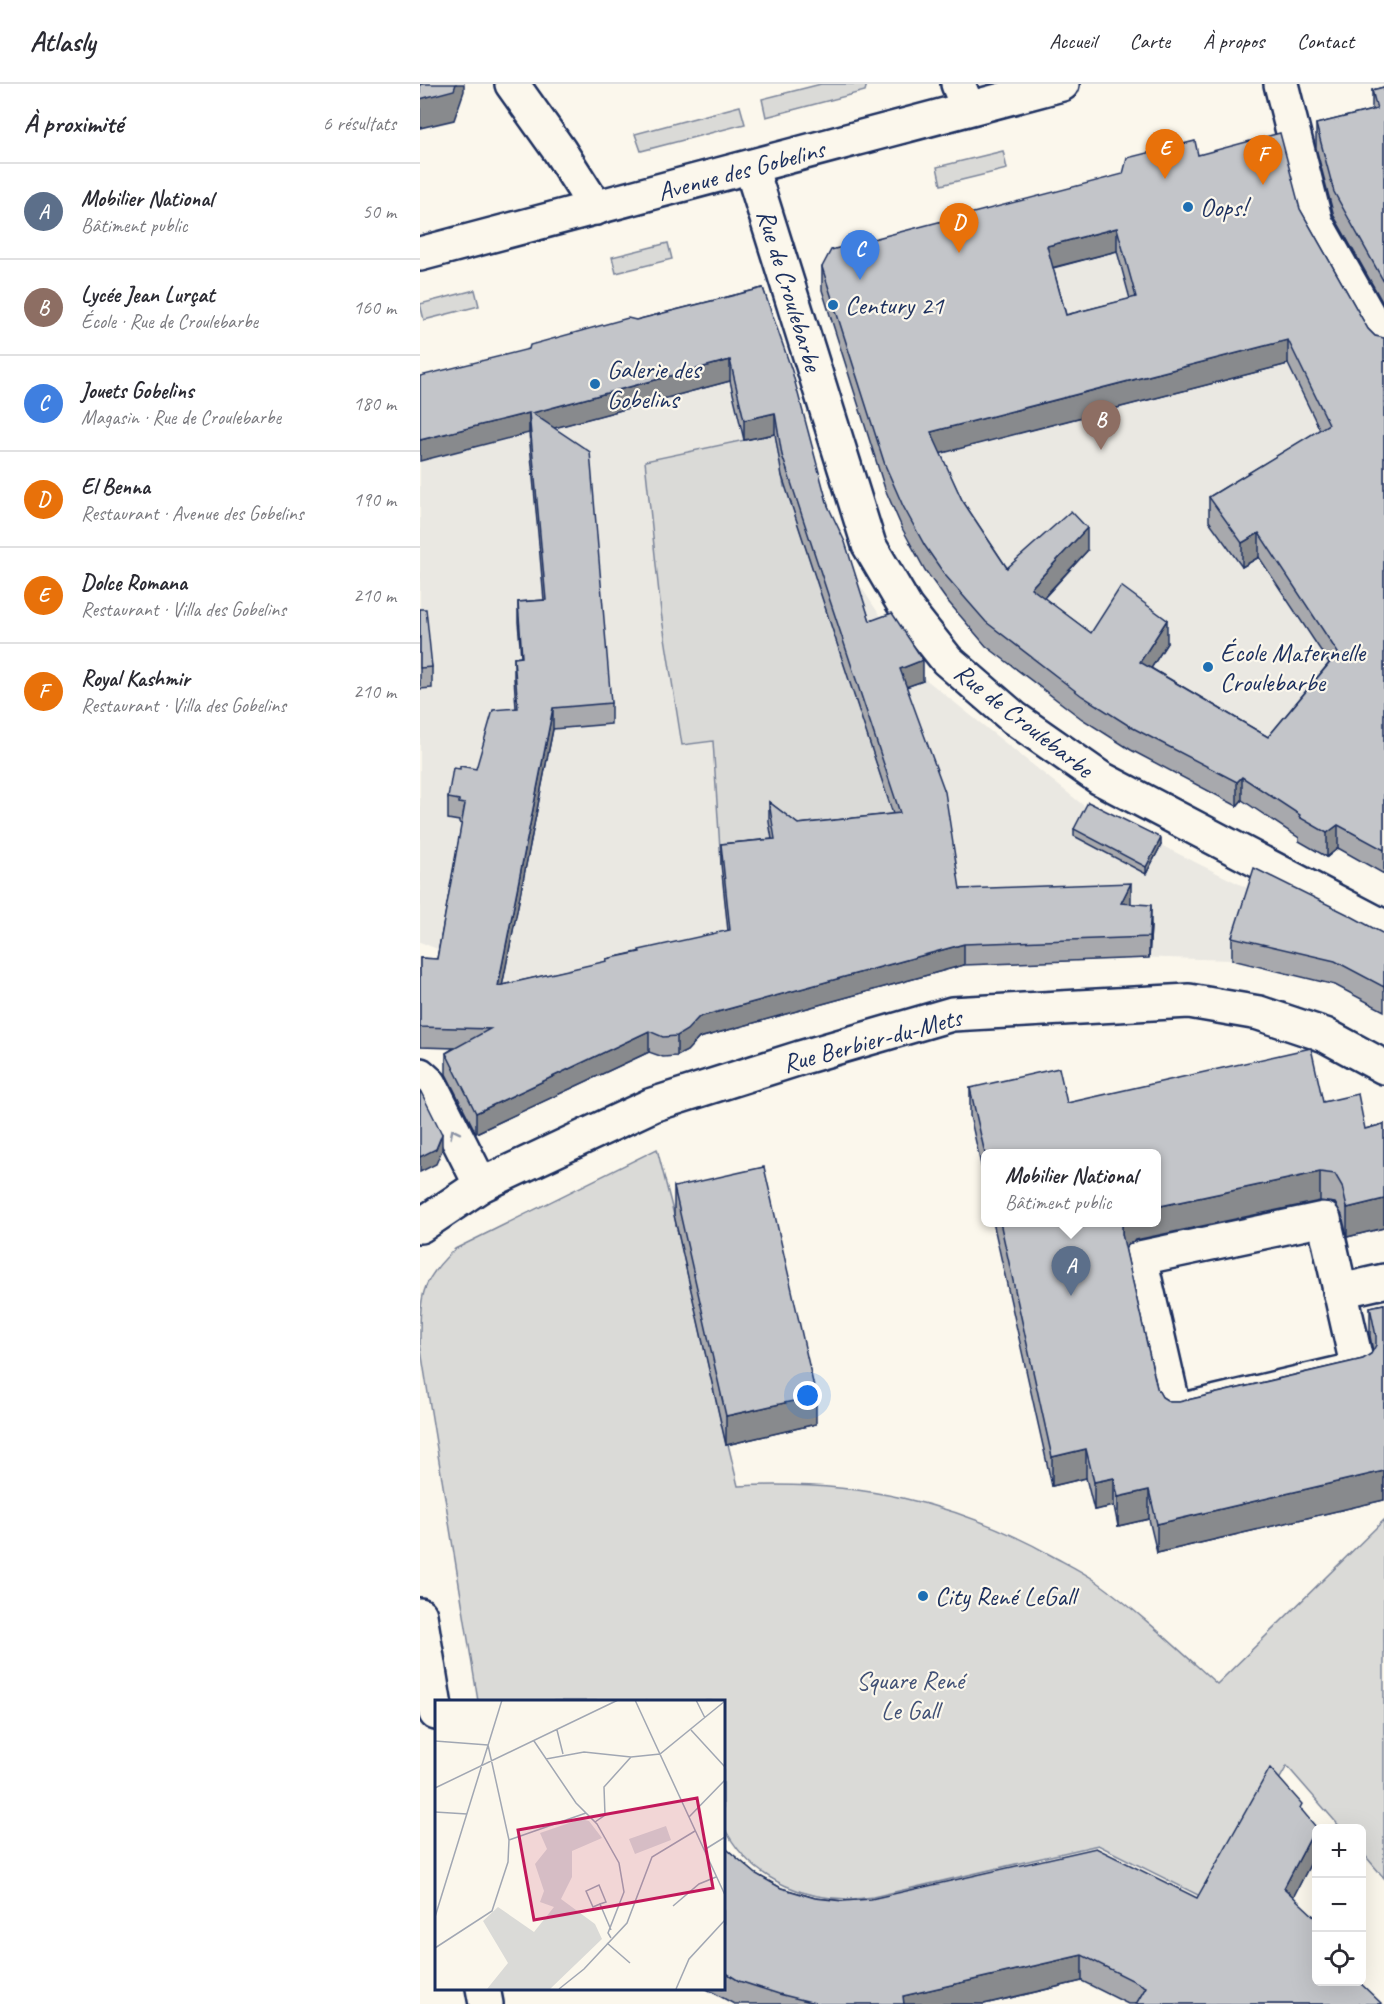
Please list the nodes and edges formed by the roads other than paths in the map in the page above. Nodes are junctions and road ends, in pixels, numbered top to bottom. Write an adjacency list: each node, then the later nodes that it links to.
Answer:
1 (512, 84): 6 (street)
2 (1062, 84): 4 (street, Avenue des Gobelins)
3 (1281, 84): 8 (street)
4 (963, 96): 5 (street, Avenue des Gobelins)
5 (751, 168): 6 (street, Avenue des Gobelins); 9 (street, Rue de Croulebarbe)
6 (596, 208): 7 (street, Avenue des Gobelins)
7 (420, 254)
8 (1384, 344)
9 (1384, 927)
10 (1384, 1067): 12 (street, Rue Berbier-du-Mets)
11 (420, 1075): 12 (street, one-way to 11)
12 (481, 1185): 13 (street, Rue Berbier-du-Mets)
13 (420, 1226)
14 (1384, 1281): 15 (street)
15 (1340, 1292): 15 (street)
16 (420, 1615): 17 (street)
17 (435, 1707)
18 (483, 1989): 19 (street)
19 (486, 2004)

